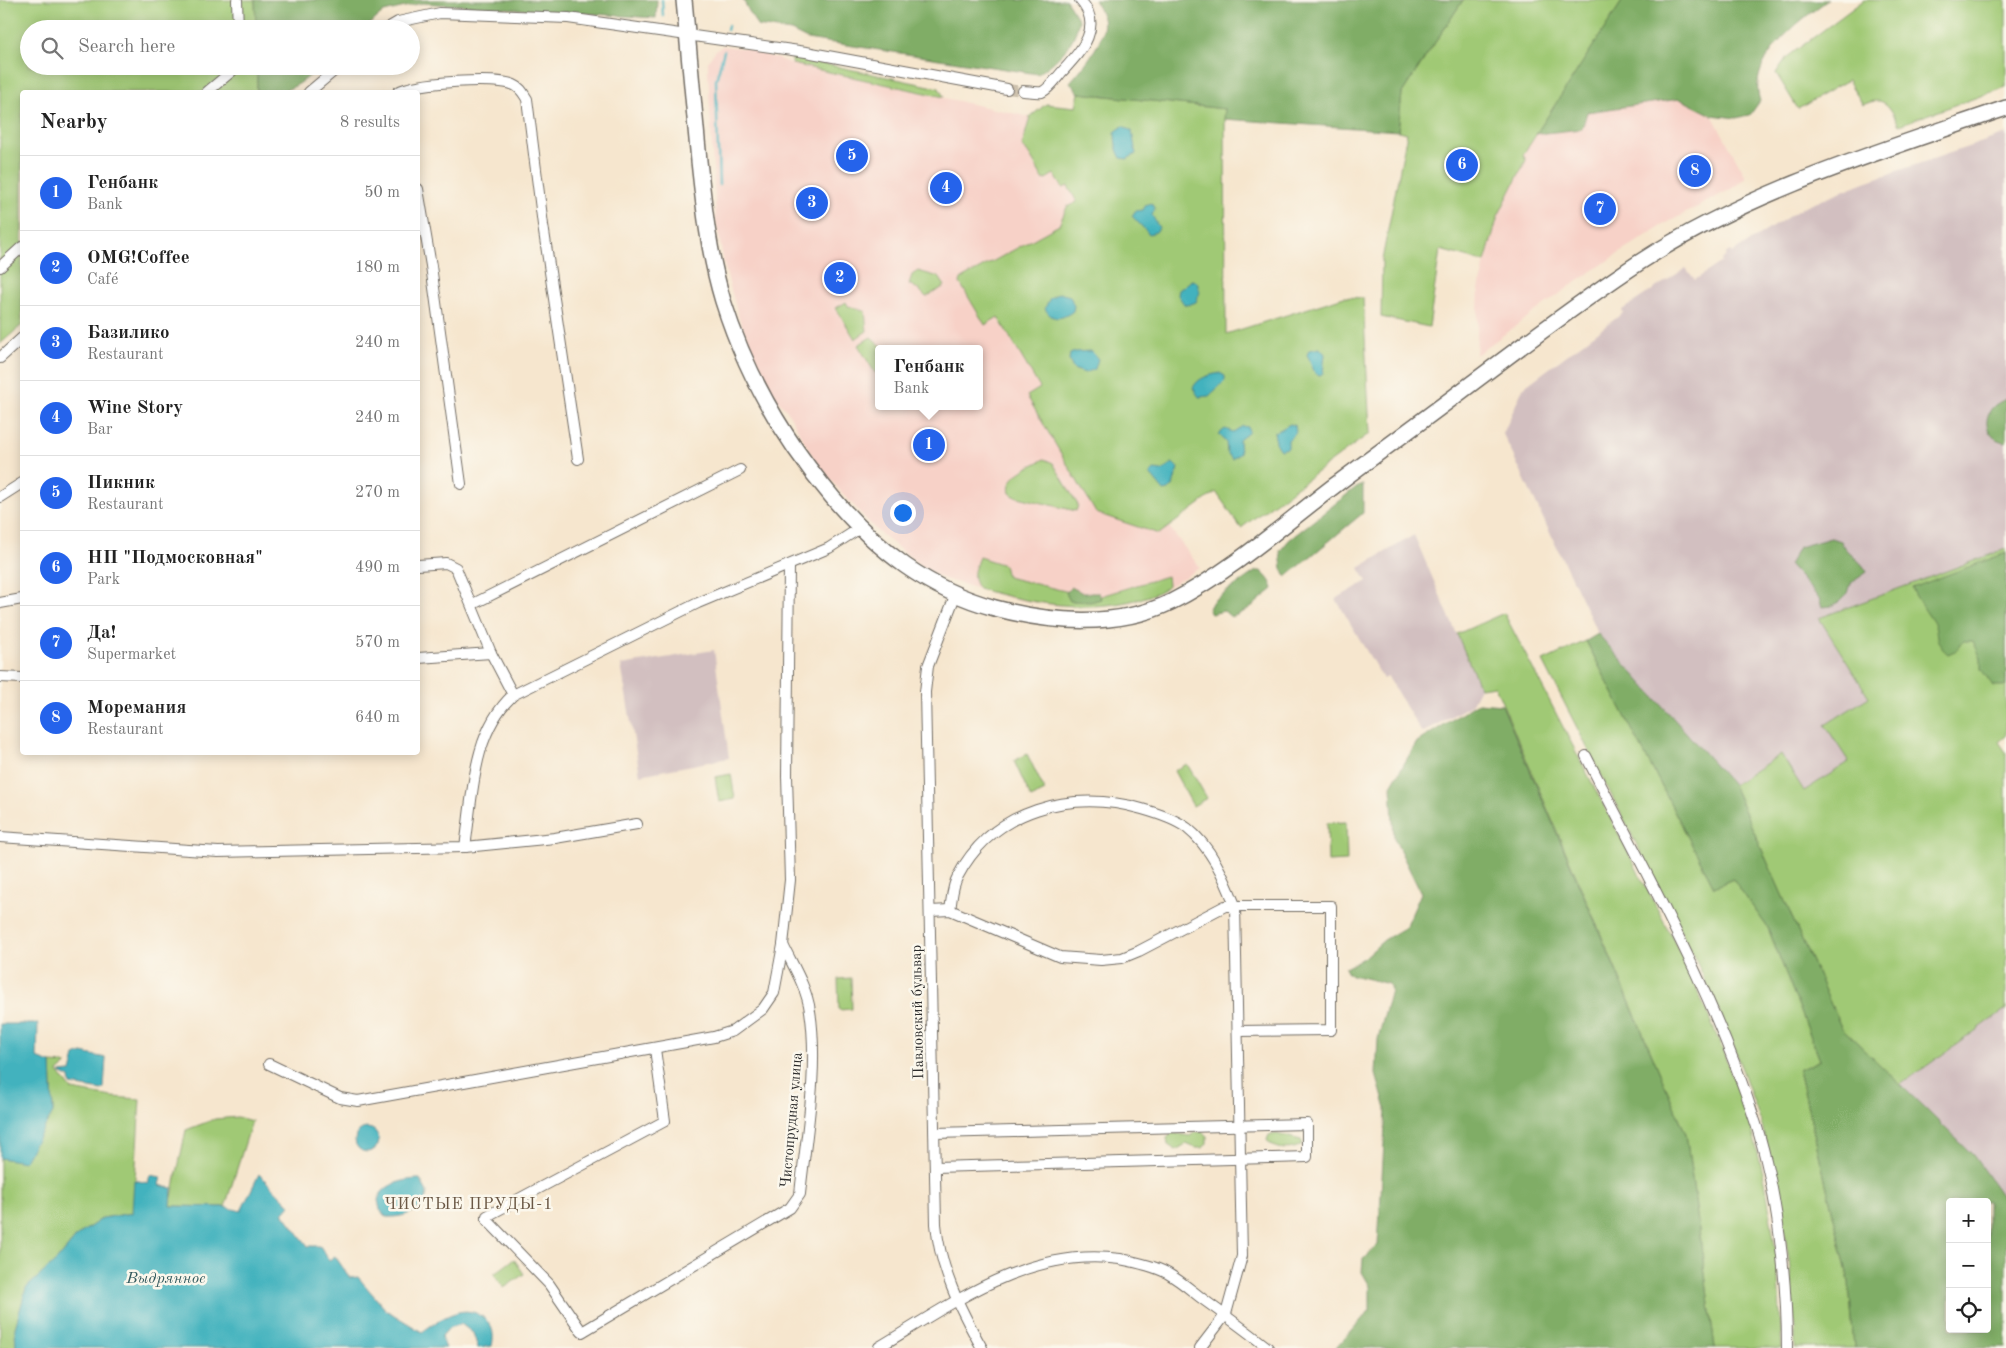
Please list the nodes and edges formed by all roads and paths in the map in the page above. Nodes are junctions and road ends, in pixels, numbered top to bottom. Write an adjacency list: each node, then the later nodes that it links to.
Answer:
1 (237, 0): 4 (street)
2 (684, 0): 6 (main road)
3 (1080, 0): 13 (street)
4 (238, 20)
5 (408, 20): 6 (street)
6 (687, 34): 9 (street); 25 (main road)
7 (227, 75): 10 (street)
8 (329, 75): 11 (street)
9 (1007, 89)
10 (209, 90)
11 (311, 90)
12 (405, 90): 20 (street)
13 (1023, 91)
14 (2006, 108): 28 (main road)
15 (420, 201): 23 (street)
16 (20, 249): 17 (street)
17 (0, 267)
18 (20, 340): 19 (street)
19 (0, 358)
20 (578, 459)
21 (740, 470): 31 (street)
22 (20, 484): 24 (street)
23 (461, 484)
24 (0, 497)
25 (860, 528): 26 (street); 28 (main road)
26 (788, 564): 36 (street); 44 (street)
27 (420, 565): 31 (street)
28 (955, 596): 43 (street, Павловский бульвар)
29 (20, 599): 30 (street)
30 (0, 603)
31 (472, 604): 32 (street)
32 (491, 653): 33 (street); 36 (street)
33 (420, 658)
34 (0, 677): 35 (street)
35 (20, 678)
36 (513, 695): 40 (street)
37 (1586, 756): 58 (street)
38 (637, 824): 40 (street)
39 (0, 838): 40 (street)
40 (465, 847)
41 (1234, 905): 42 (street); 42 (street); 45 (street); 45 (street)
42 (950, 910): 43 (street)
43 (930, 911): 49 (street, Павловский бульвар)
44 (783, 945): 46 (street); 46 (street, Чистопрудная улица)
45 (1238, 1031): 48 (street)
46 (655, 1049): 47 (street)
47 (269, 1064)
48 (1240, 1125): 49 (street); 50 (street); 50 (street)
49 (935, 1133): 51 (street, Павловский бульвар)
50 (1241, 1159): 51 (street); 53 (street)
51 (935, 1167): 52 (street, Павловский бульвар)
52 (956, 1302): 53 (street); 54 (street); 55 (street, Павловский бульвар)
53 (1226, 1314): 56 (street); 57 (street)
54 (879, 1347)
55 (982, 1348)
56 (1200, 1348)
57 (1268, 1348)
58 (1787, 1348)

